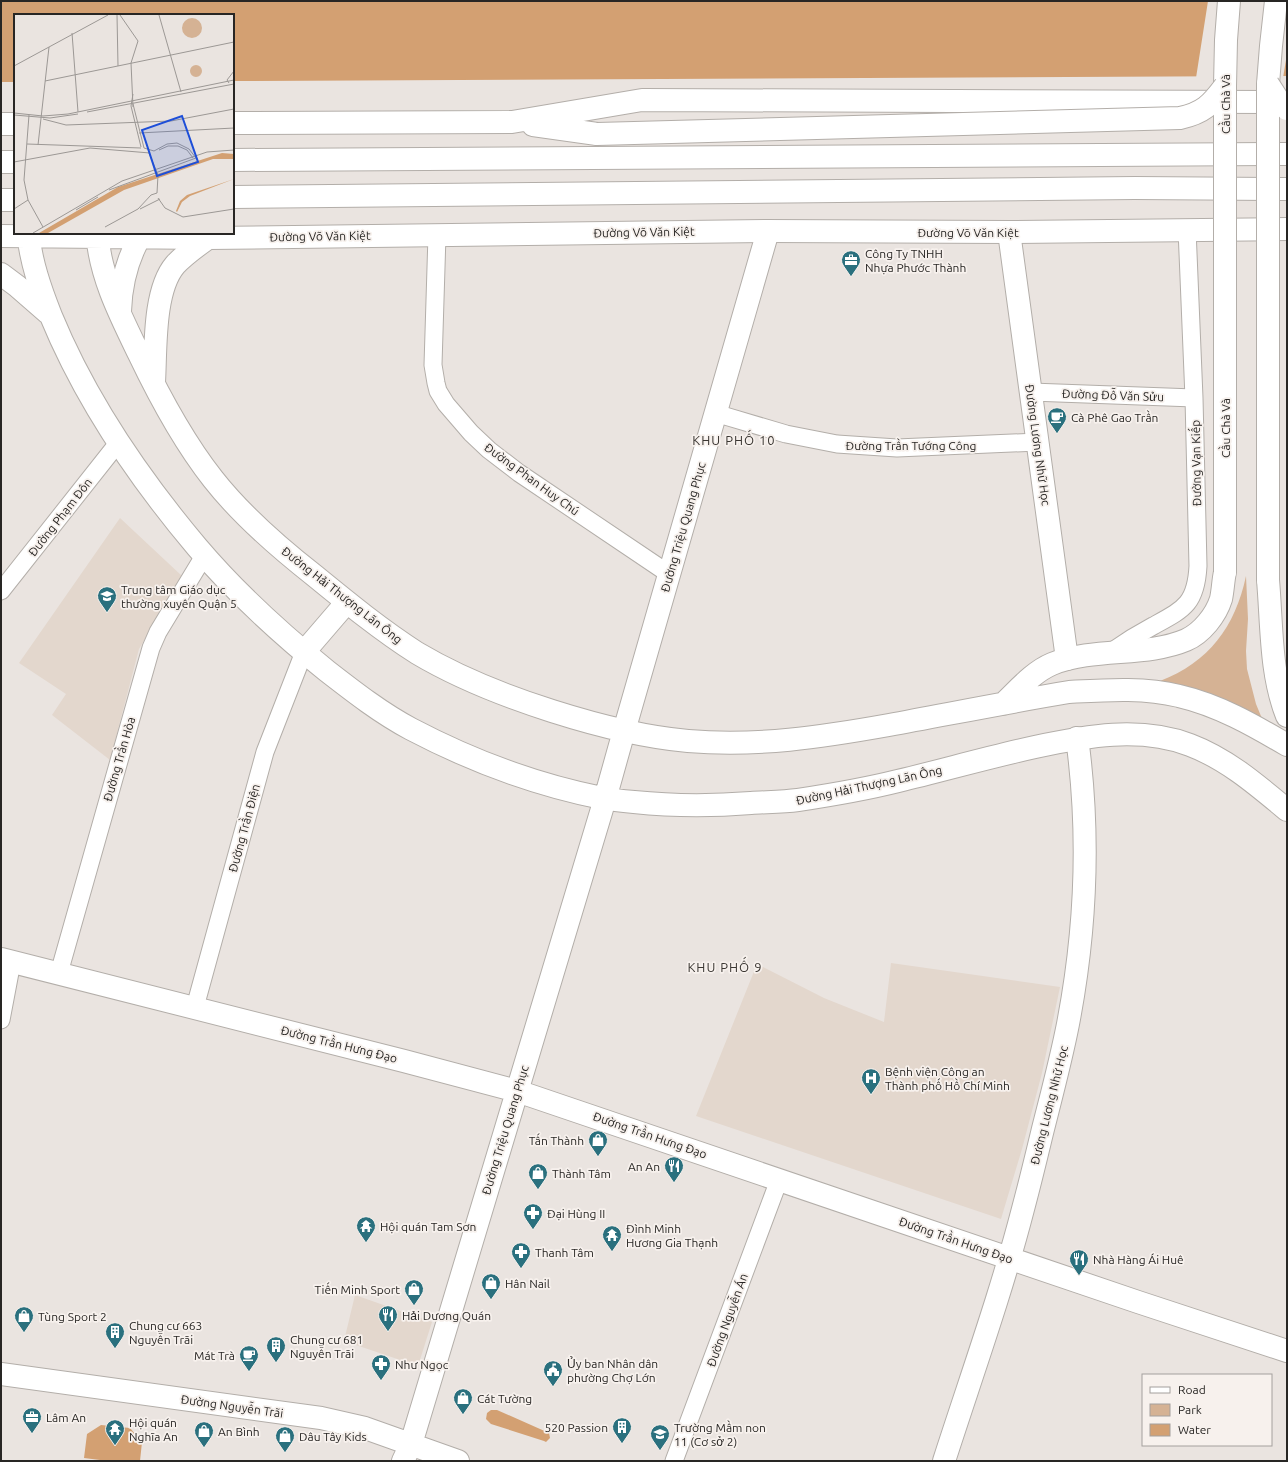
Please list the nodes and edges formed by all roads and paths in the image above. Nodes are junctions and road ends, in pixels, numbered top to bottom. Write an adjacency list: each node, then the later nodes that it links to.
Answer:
1 (1229, 1): 4 (main road, Cầu Chà Và)
2 (1276, 1): 3 (main road)
3 (1268, 84): 6 (main road, bridge); 45 (main road, bridge)
4 (1225, 86): 7 (main road, bridge); 43 (main road, Cầu Chà Và, bridge)
5 (1287, 102): 7 (main road)
6 (1287, 109)
7 (512, 122): 8 (main road)
8 (234, 123)
9 (1, 124): 10 (main road)
10 (14, 124)
11 (1287, 154): 12 (main road)
12 (234, 160)
13 (1, 162): 14 (main road)
14 (14, 162)
15 (1287, 189): 16 (main road)
16 (234, 197)
17 (1, 200): 18 (main road)
18 (14, 200)
19 (1187, 229): 20 (main road, Đường Võ Văn Kiệt); 22 (main road, Đường Võ Văn Kiệt); 34 (street, Đường Vạn Kiếp)
20 (1287, 229)
21 (768, 231): 22 (main road, Đường Võ Văn Kiệt); 26 (main road, Đường Võ Văn Kiệt); 35 (main road, Đường Triệu Quang Phục)
22 (1009, 232): 33 (main road, Đường Lương Nhữ Học)
23 (28, 235): 24 (main road, Đường Võ Văn Kiệt); 27 (main road, Đường Võ Văn Kiệt); 31 (main road, Đường Hải Thượng Lãn Ông)
24 (97, 235): 25 (main road, Đường Võ Văn Kiệt); 30 (main road, Đường Hải Thượng Lãn Ông)
25 (141, 235): 28 (main road, Đường Võ Văn Kiệt); 30 (main road)
26 (437, 235): 28 (main road, Đường Võ Văn Kiệt); 39 (street, Đường Phan Huy Chú)
27 (1, 236)
28 (208, 238): 32 (main road)
29 (1, 274): 31 (main road)
30 (120, 314): 32 (main road, Đường Hải Thượng Lãn Ông)
31 (51, 315): 37 (main road, Đường Hải Thượng Lãn Ông)
32 (154, 386): 41 (main road, Đường Hải Thượng Lãn Ông)
33 (1031, 392): 34 (street, Đường Đỗ Văn Sửu); 36 (main road, Đường Lương Nhữ Học)
34 (1194, 398): 43 (street, Đường Vạn Kiếp)
35 (715, 413): 36 (street, Đường Trần Tướng Công); 39 (main road, Đường Triệu Quang Phục)
36 (1038, 442): 44 (main road, Đường Lương Nhữ Học)
37 (118, 443): 38 (main road, Đường Hải Thượng Lãn Ông); 40 (street, Đường Phạm Đôn)
38 (204, 556): 42 (main road, Đường Hải Thượng Lãn Ông); 53 (street, Đường Trần Hòa)
39 (669, 574): 47 (main road, Đường Triệu Quang Phục)
40 (1, 591)
41 (347, 602): 42 (main road); 47 (main road, Đường Hải Thượng Lãn Ông)
42 (304, 652): 50 (main road, Đường Hải Thượng Lãn Ông); 54 (street, Đường Trần Điện)
43 (1111, 652): 44 (main road, Cầu Chà Và)
44 (1067, 659): 46 (main road, Cầu Chà Và)
45 (1285, 699)
46 (1003, 704): 47 (main road, Đường Hải Thượng Lãn Ông); 49 (main road, Đường Hải Thượng Lãn Ông)
47 (624, 731): 50 (main road, Đường Triệu Quang Phục)
48 (1077, 738): 50 (main road, Đường Hải Thượng Lãn Ông); 51 (main road, Đường Hải Thượng Lãn Ông); 58 (main road, Đường Lương Nhữ Học)
49 (1287, 745)
50 (605, 799): 56 (main road, Đường Triệu Quang Phục)
51 (1287, 810)
52 (7, 961): 53 (main road, Đường Trần Hưng Đạo); 55 (street)
53 (59, 973): 54 (main road, Đường Trần Hưng Đạo)
54 (195, 1007): 56 (main road, Đường Trần Hưng Đạo)
55 (1, 1020)
56 (517, 1090): 57 (main road, Đường Trần Hưng Đạo); 61 (main road, Đường Triệu Quang Phục)
57 (779, 1180): 58 (main road, Đường Trần Hưng Đạo); 63 (street, Đường Nguyễn Án)
58 (1009, 1258): 59 (main road, Đường Trần Hưng Đạo); 64 (main road, Đường Lương Nhữ Học)
59 (1287, 1351)
60 (1, 1374): 61 (main road, Đường Nguyễn Trãi)
61 (407, 1452): 62 (main road, Đường Nguyễn Trãi)
62 (458, 1461)
63 (674, 1461)
64 (944, 1461)

